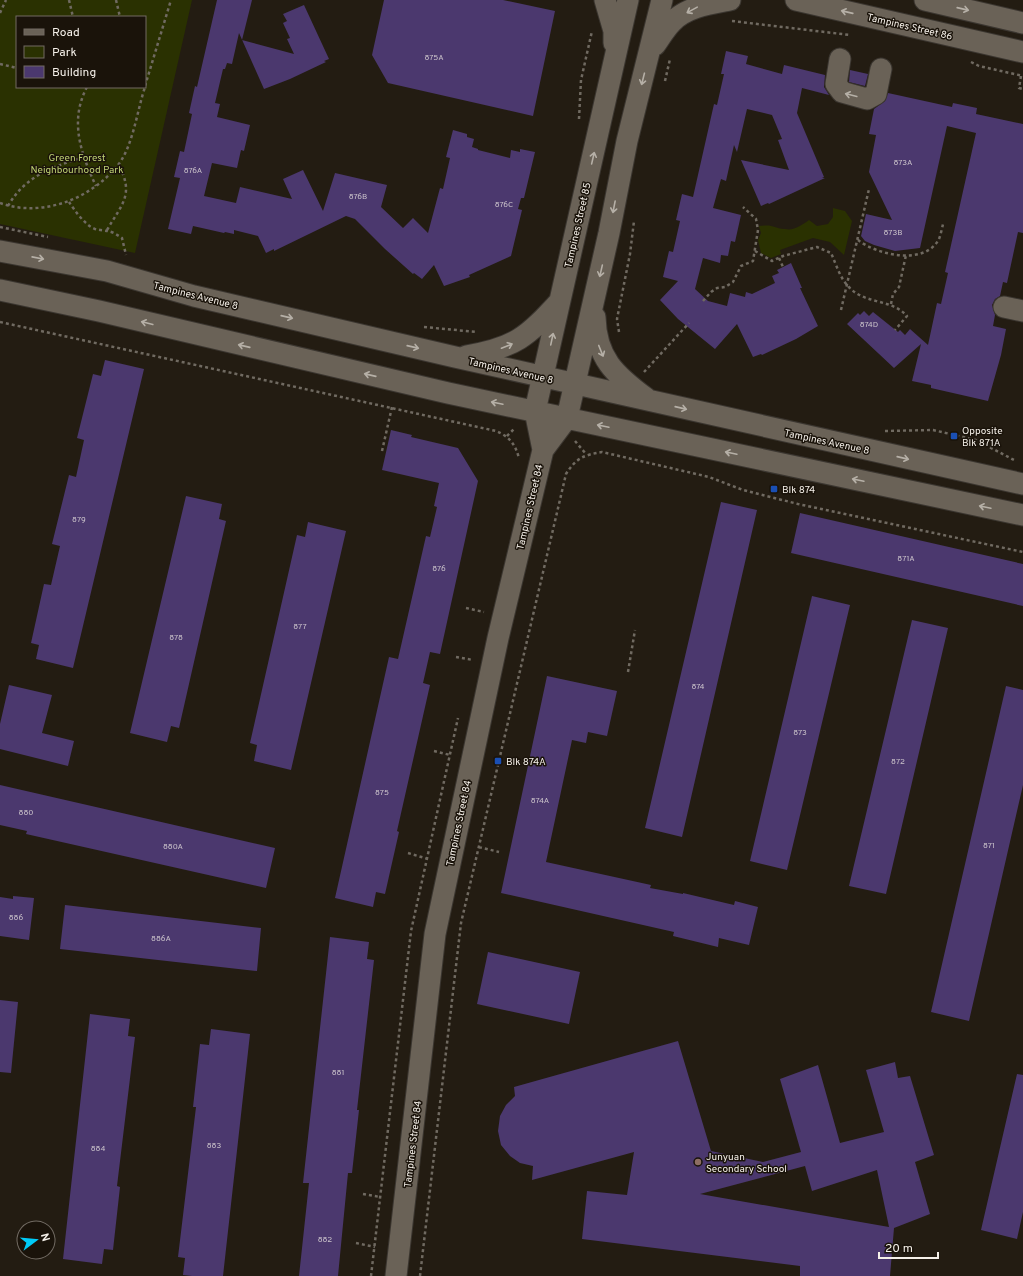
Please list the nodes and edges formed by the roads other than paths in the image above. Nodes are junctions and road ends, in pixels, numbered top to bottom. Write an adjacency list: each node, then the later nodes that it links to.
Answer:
1 (605, 0): 11 (street)
2 (628, 0): 11 (street, Tampines Street 85)
3 (662, 0): 9 (street)
4 (730, 0): 9 (street, one-way to 9)
5 (796, 0): 8 (street, Tampines Street 86, one-way to 5)
6 (925, 0): 7 (street, one-way to 7)
7 (1023, 23)
8 (1023, 52)
9 (649, 53): 15 (street, one-way to 15)
10 (840, 59): 12 (street, one-way to 10)
11 (614, 61): 16 (street, Tampines Street 85, one-way to 11)
12 (881, 68)
13 (0, 251): 17 (street, Tampines Avenue 8, one-way to 17)
14 (0, 290): 21 (street, one-way to 14)
15 (594, 299): 19 (street); 20 (street, one-way to 20)
16 (560, 301): 17 (street, one-way to 16); 18 (street, Tampines Street 85, one-way to 16)
17 (456, 357): 18 (street, Tampines Avenue 8)
18 (543, 377): 19 (street, Tampines Avenue 8); 21 (street, Tampines Street 85)
19 (574, 385): 20 (street, Tampines Avenue 8); 22 (street, Tampines Street 84)
20 (650, 401): 24 (street, Tampines Avenue 8, one-way to 24)
21 (535, 411): 22 (street); 23 (street, Tampines Street 85)
22 (567, 418): 23 (street, Tampines Street 84); 25 (street, one-way to 22)
23 (543, 450): 26 (street, Tampines Street 84)
24 (1023, 484)
25 (1023, 515)
26 (396, 1276)

